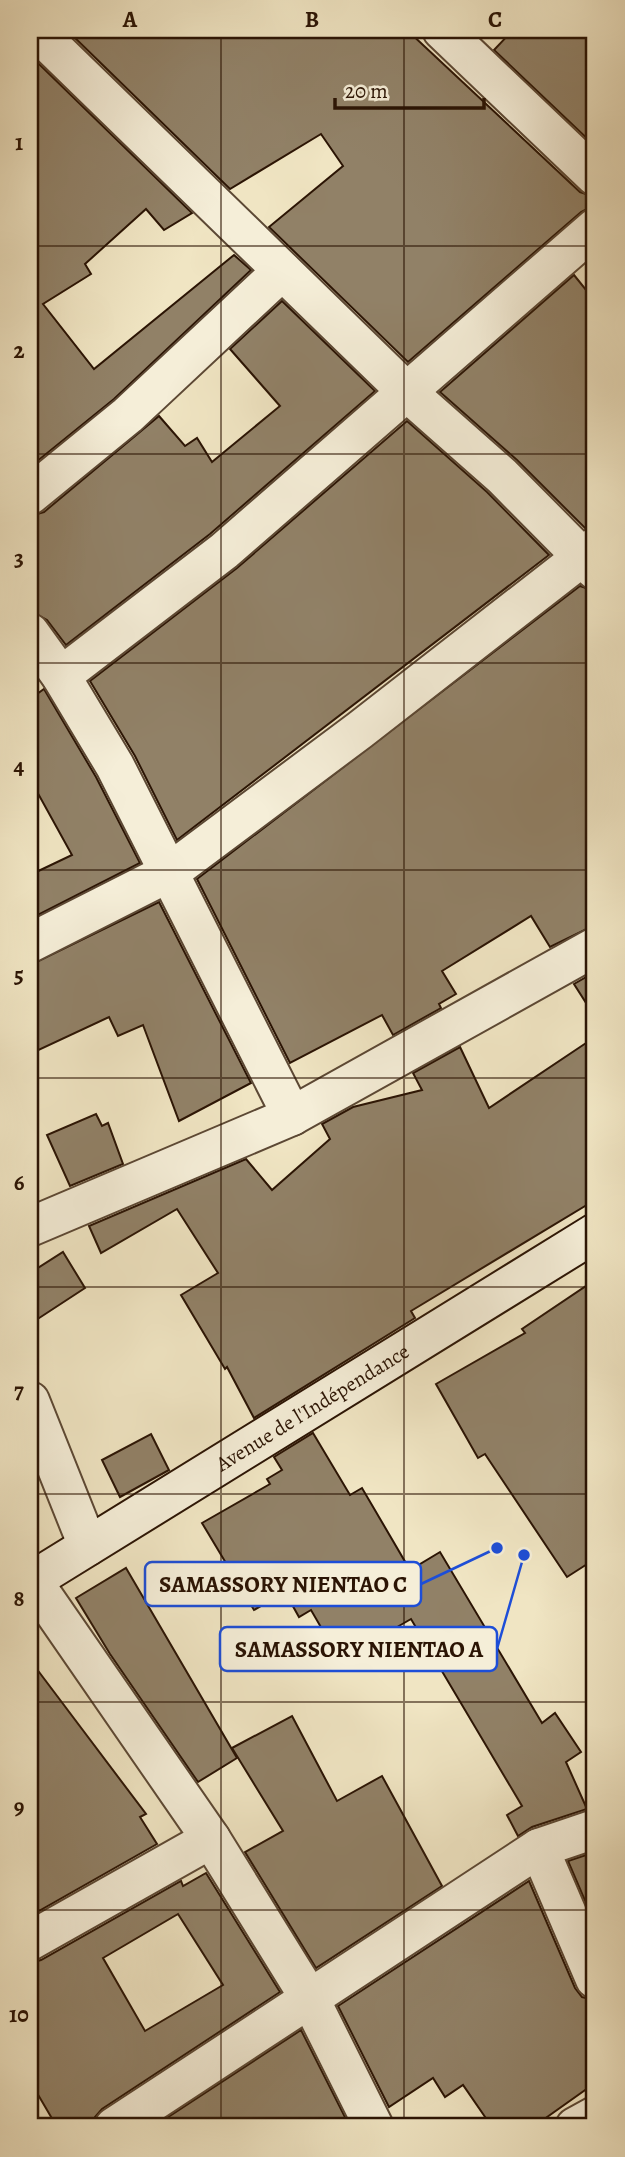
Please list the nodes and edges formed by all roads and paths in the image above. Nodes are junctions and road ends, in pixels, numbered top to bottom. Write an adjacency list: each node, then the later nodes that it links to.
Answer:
1 (35, 30): 5 (street)
2 (442, 30): 3 (street)
3 (595, 176)
4 (595, 228): 6 (street)
5 (282, 271): 6 (street); 7 (street)
6 (408, 393): 8 (street); 10 (street)
7 (30, 495)
8 (591, 558): 11 (street)
9 (30, 634): 10 (street)
10 (61, 676): 11 (street)
11 (170, 872): 12 (street); 14 (street)
12 (30, 943)
13 (595, 947): 14 (street)
14 (292, 1116): 15 (street)
15 (30, 1227)
16 (595, 1233): 18 (street, Avenue de l'Indépendance)
17 (30, 1401): 18 (street)
18 (88, 1546): 19 (street, Avenue de l'Indépendance)
19 (31, 1581): 21 (street)
20 (595, 1829): 22 (street)
21 (211, 1839): 23 (street); 25 (street)
22 (539, 1848): 24 (street); 25 (street)
23 (30, 1941)
24 (595, 1979)
25 (310, 1999): 27 (street); 28 (street)
26 (595, 2116): 29 (street)
27 (114, 2127)
28 (374, 2127)
29 (575, 2127)

